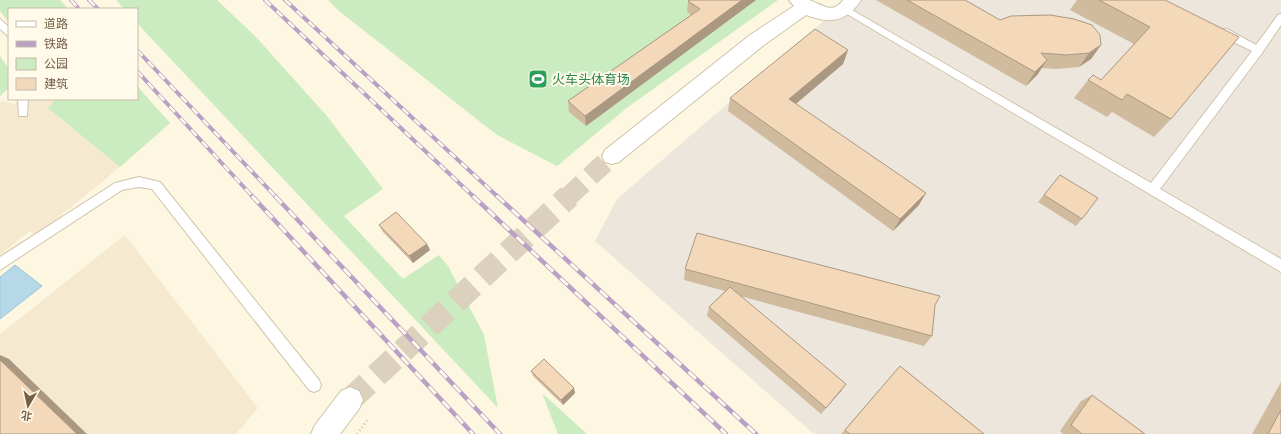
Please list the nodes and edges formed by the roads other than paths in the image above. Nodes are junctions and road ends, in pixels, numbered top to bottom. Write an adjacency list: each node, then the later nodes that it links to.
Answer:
1 (802, 3): 2 (street); 10 (street)
2 (848, 5): 11 (lane)
3 (1281, 17): 7 (lane)
4 (0, 23): 6 (lane)
5 (1216, 28): 7 (lane)
6 (8, 32)
7 (1258, 50): 11 (lane)
8 (23, 100): 9 (lane)
9 (23, 113)
10 (612, 156)
11 (1153, 189): 13 (lane)
12 (0, 264): 14 (lane)
13 (1281, 266)
14 (314, 385)
15 (350, 400): 16 (street)
16 (324, 434)

